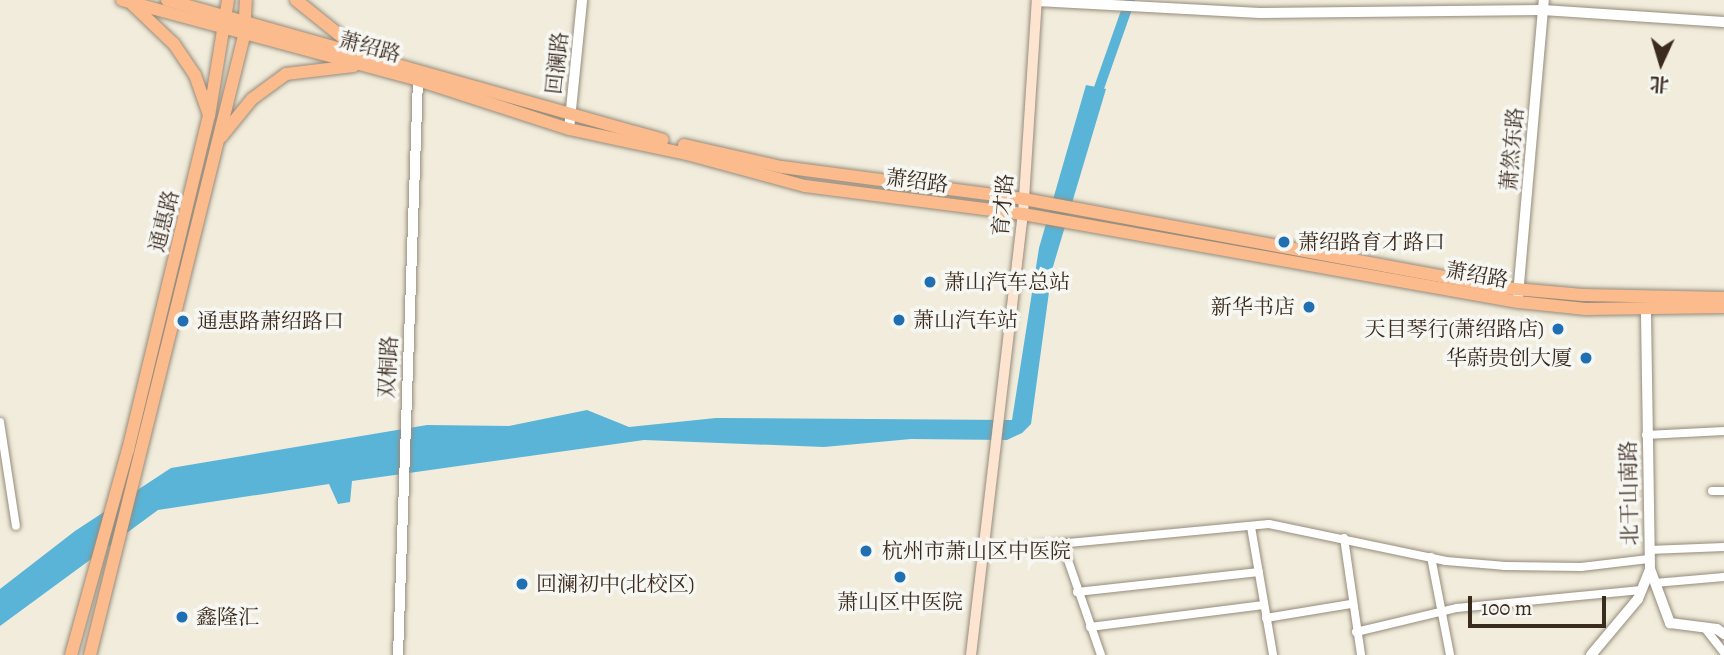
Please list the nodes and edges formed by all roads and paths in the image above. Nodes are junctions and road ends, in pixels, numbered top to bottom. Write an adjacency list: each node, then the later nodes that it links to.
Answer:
1 (167, 0): 9 (main road)
2 (228, 0): 9 (main road, 通惠路)
3 (246, 0): 10 (main road)
4 (296, 0): 14 (main road)
5 (582, 0): 16 (street, 回澜路)
6 (1037, 0): 8 (street); 20 (main road, 育才路)
7 (126, 1): 12 (main road, 萧绍路); 17 (main road)
8 (1543, 5): 11 (street); 22 (street, 萧然东路)
9 (227, 15): 10 (main road); 12 (main road, 通惠路)
10 (245, 21): 13 (main road); 14 (main road)
11 (1724, 22)
12 (226, 30): 13 (main road, 萧绍路); 17 (main road, 通惠路)
13 (244, 36): 14 (main road, 萧绍路); 19 (main road)
14 (366, 60): 15 (main road, 萧绍路); 16 (main road); 19 (main road)
15 (418, 80): 18 (main road, 萧绍路); 55 (street, 双桐路)
16 (570, 114): 18 (street, 回澜路); 20 (main road)
17 (209, 116): 53 (main road, 通惠路)
18 (569, 129): 21 (main road, 萧绍路)
19 (218, 140): 54 (main road)
20 (1024, 199): 21 (main road, 育才路); 22 (main road)
21 (1023, 214): 22 (main road, 萧绍路); 36 (main road, 育才路)
22 (1518, 296): 23 (main road); 25 (main road, 萧绍路)
23 (1724, 298)
24 (1724, 307): 25 (main road, 萧绍路)
25 (1646, 311): 28 (street, 北干山南路)
26 (0, 422): 31 (street)
27 (1724, 431): 28 (street)
28 (1646, 435): 38 (street, 北干山南路)
29 (1712, 491): 30 (street)
30 (1724, 491)
31 (16, 526)
32 (1251, 527): 33 (street); 34 (street); 39 (street)
33 (1344, 538): 37 (street); 44 (street)
34 (1062, 542): 36 (street); 43 (street)
35 (1724, 547): 38 (street)
36 (984, 551): 56 (main road)
37 (1431, 557): 38 (street); 46 (street)
38 (1649, 559): 41 (street); 42 (street, 北干山南路)
39 (1259, 572): 43 (street); 45 (street)
40 (1724, 577): 41 (street)
41 (1655, 583): 49 (street)
42 (1641, 590): 46 (street); 61 (street, 北干山南路)
43 (1077, 592): 48 (street)
44 (1351, 604): 47 (street); 50 (street)
45 (1264, 605): 47 (street); 48 (street)
46 (1441, 614): 50 (street); 60 (street)
47 (1266, 618): 58 (street)
48 (1090, 627): 57 (street)
49 (1704, 627): 51 (street); 52 (street)
50 (1356, 632): 59 (street)
51 (1724, 635)
52 (1724, 653)
53 (71, 655)
54 (90, 655)
55 (398, 655)
56 (971, 655)
57 (1101, 655)
58 (1273, 655)
59 (1361, 655)
60 (1450, 655)
61 (1591, 655)

